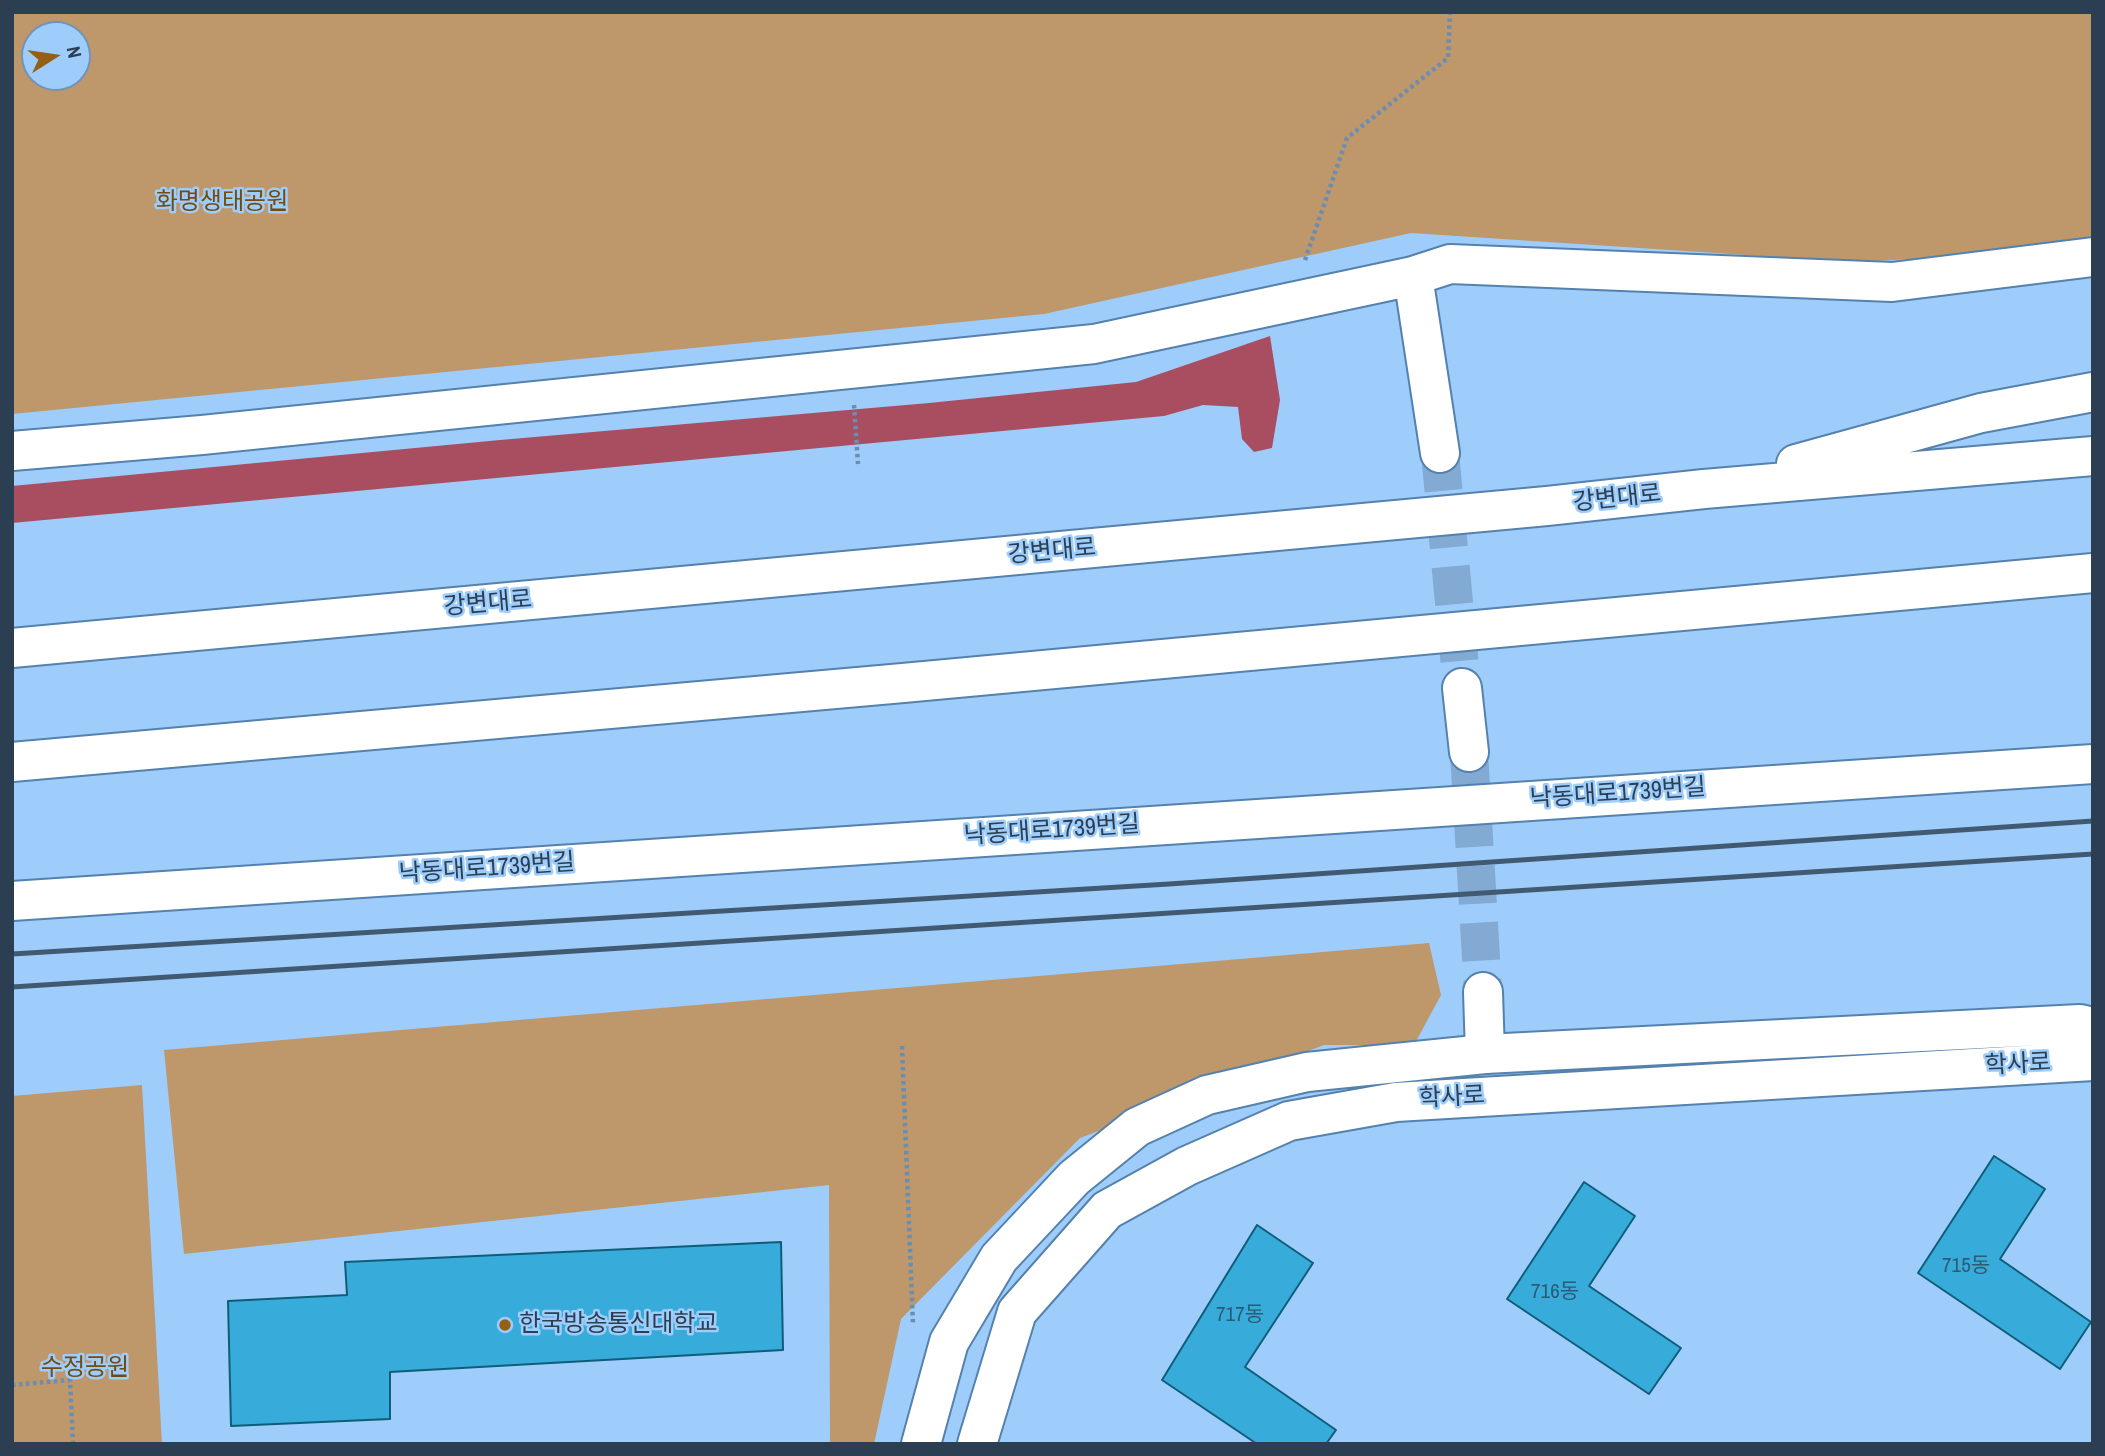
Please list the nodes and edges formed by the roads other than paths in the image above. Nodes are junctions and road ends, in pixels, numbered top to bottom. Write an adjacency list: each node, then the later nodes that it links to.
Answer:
1 (2093, 257): 2 (main road)
2 (1413, 276): 4 (main road); 5 (main road)
3 (2093, 392): 7 (main road)
4 (12, 451)
5 (1440, 453)
6 (2093, 456): 7 (main road, 강변대로)
7 (1704, 489): 9 (main road, 강변대로)
8 (2093, 573): 12 (main road)
9 (12, 648)
10 (1462, 688): 11 (main road)
11 (1469, 752)
12 (12, 762)
13 (2093, 764): 14 (main road, 낙동대로1739번길)
14 (12, 901)
15 (1483, 992): 17 (main road)
16 (2093, 1027): 17 (main road)
17 (1485, 1054): 19 (main road)
18 (2093, 1061): 20 (main road, 학사로)
19 (922, 1444)
20 (977, 1444)

